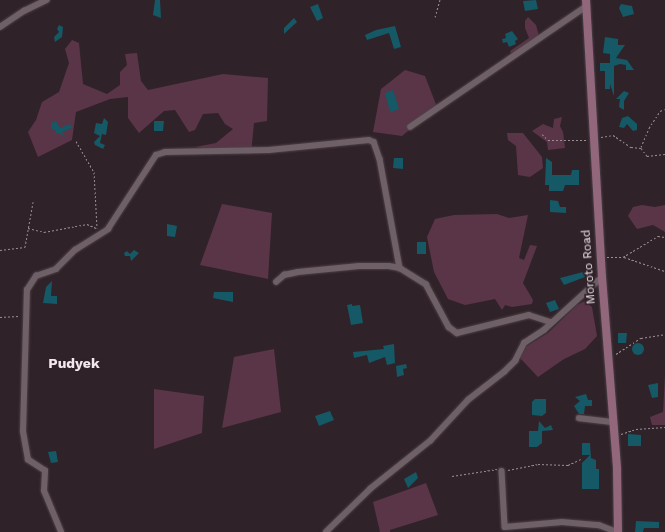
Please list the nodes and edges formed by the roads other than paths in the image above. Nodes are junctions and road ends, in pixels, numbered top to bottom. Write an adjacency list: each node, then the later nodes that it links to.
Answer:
1 (47, 0): 3 (street)
2 (587, 3): 4 (street); 6 (main road, Moroto Road)
3 (0, 27)
4 (410, 127)
5 (400, 268): 7 (street); 8 (street); 12 (street)
6 (602, 277): 8 (street); 10 (main road, Moroto Road)
7 (276, 282)
8 (551, 322): 13 (street)
9 (579, 418): 10 (street)
10 (613, 422): 14 (main road, Moroto Road)
11 (502, 471): 14 (street)
12 (61, 532)
13 (326, 532)
14 (618, 532)

